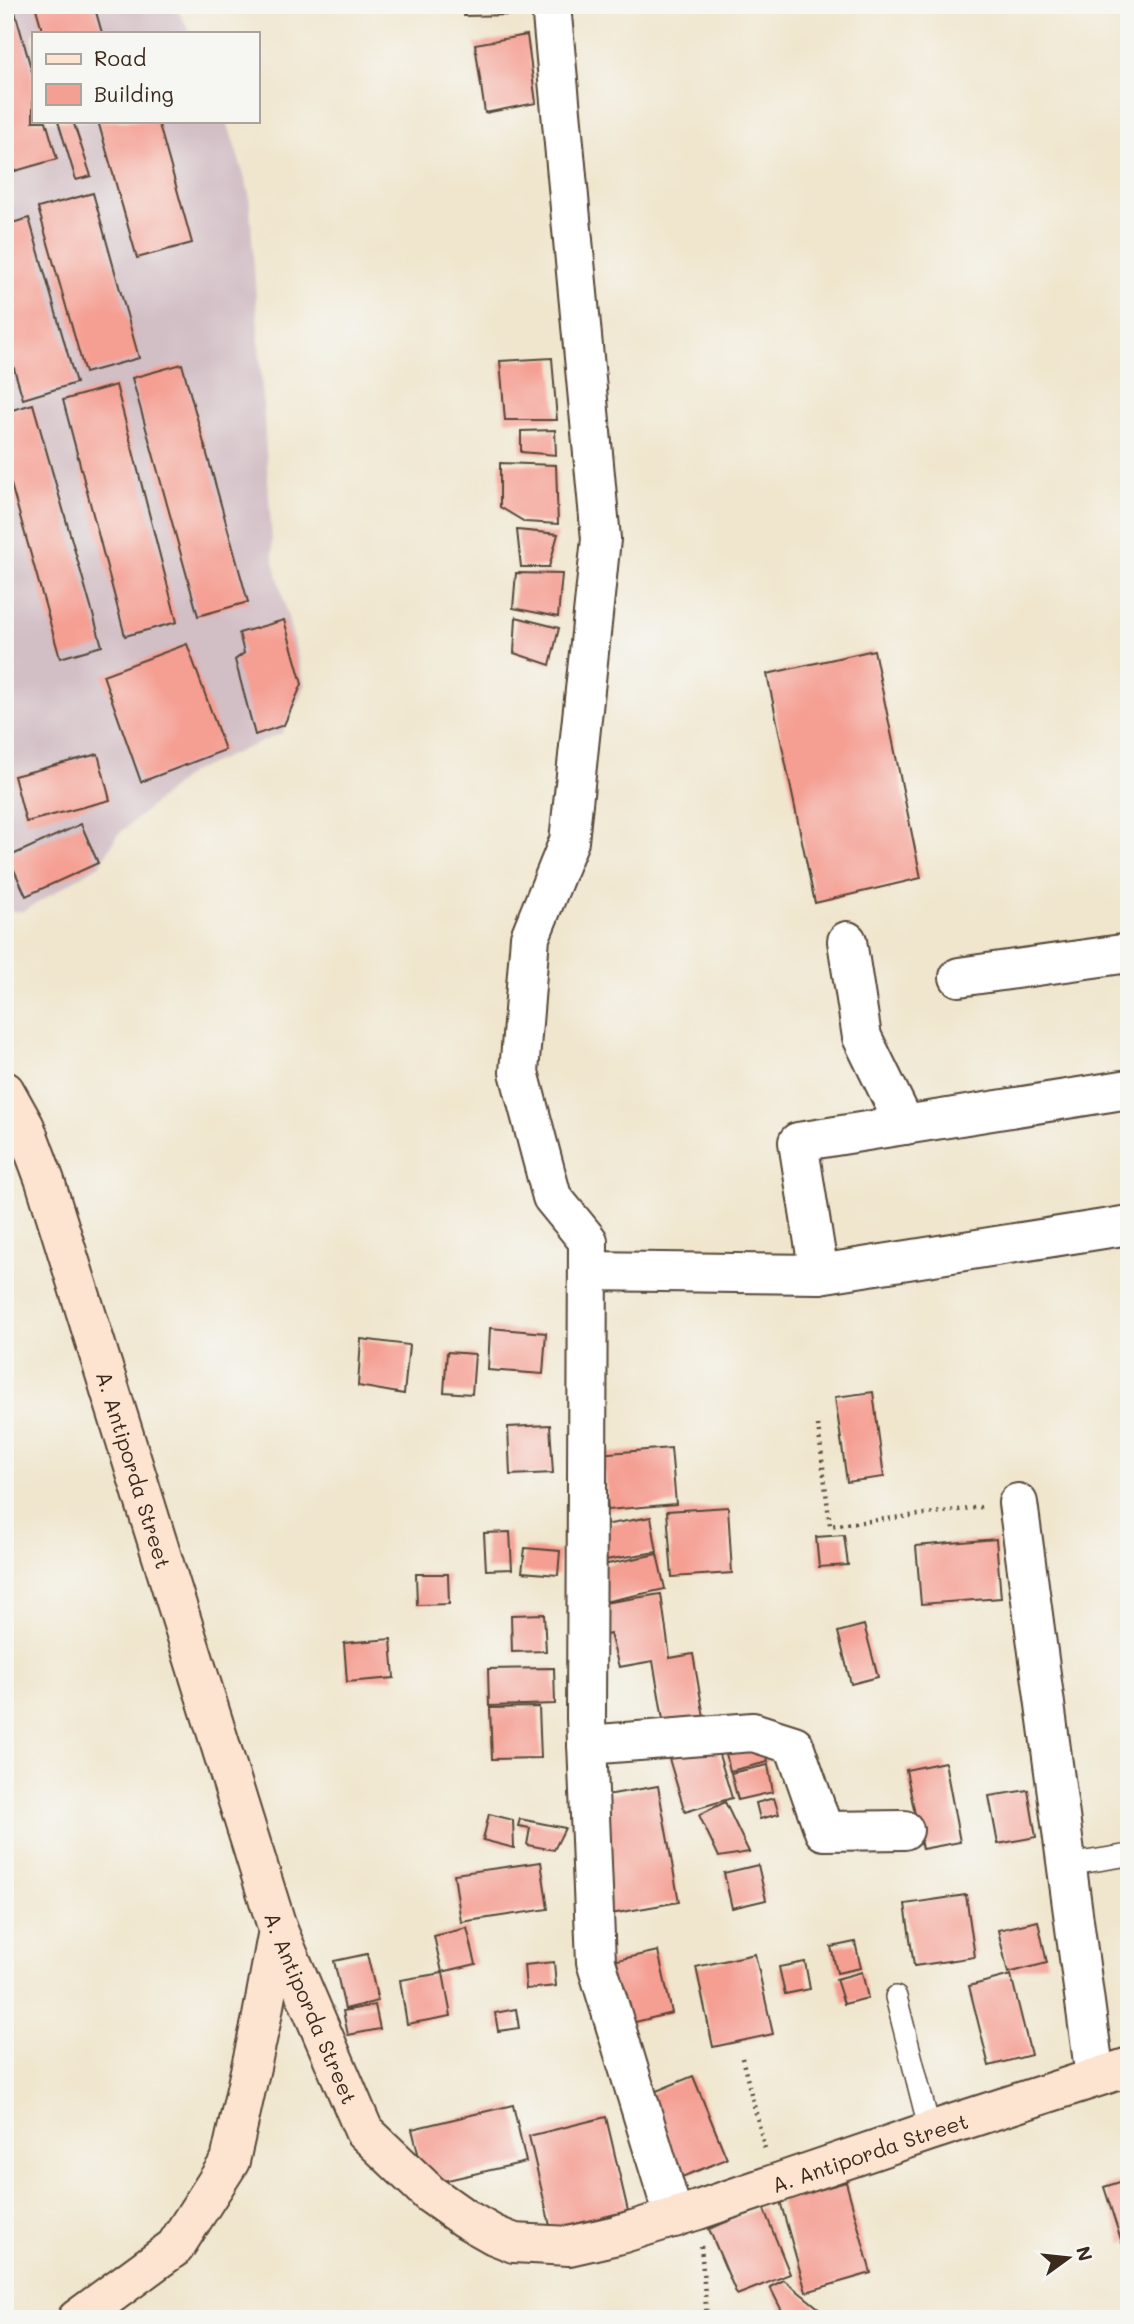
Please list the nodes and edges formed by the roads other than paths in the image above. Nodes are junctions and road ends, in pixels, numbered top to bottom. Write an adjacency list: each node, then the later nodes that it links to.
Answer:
1 (551, 5): 9 (street)
2 (847, 942): 7 (street)
3 (1129, 953): 4 (street)
4 (959, 977)
5 (1129, 1089): 7 (street)
6 (5, 1091): 16 (street, A. Antiporda Street)
7 (905, 1125): 10 (street)
8 (1129, 1225): 10 (street)
9 (588, 1271): 10 (street); 12 (street)
10 (819, 1274)
11 (1018, 1503): 15 (street)
12 (587, 1745): 13 (street); 20 (street)
13 (904, 1830)
14 (1129, 1855): 15 (lane)
15 (1067, 1865): 18 (street)
16 (278, 1930): 20 (street, A. Antiporda Street); 21 (street)
17 (896, 1997): 19 (lane)
18 (1112, 2072): 19 (street, A. Antiporda Street)
19 (930, 2131): 20 (street, A. Antiporda Street)
20 (686, 2214)
21 (77, 2319)

